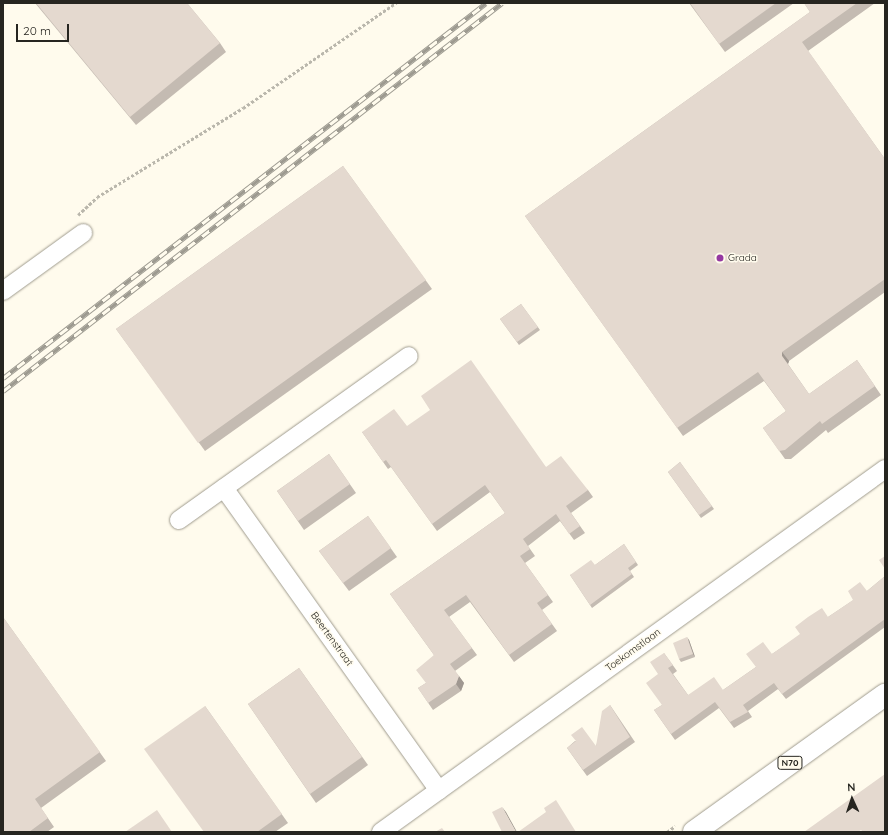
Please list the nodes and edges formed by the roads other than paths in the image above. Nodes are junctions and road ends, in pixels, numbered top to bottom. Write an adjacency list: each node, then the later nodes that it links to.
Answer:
1 (79, 226): 2 (street)
2 (3, 291)
3 (409, 356): 5 (street)
4 (885, 469): 8 (street, Toekomstlaan)
5 (224, 488): 6 (street); 8 (street, Beertenstraat)
6 (179, 520)
7 (885, 695): 10 (main road, N70)
8 (439, 790): 9 (street, Toekomstlaan)
9 (381, 832)
10 (694, 832)

